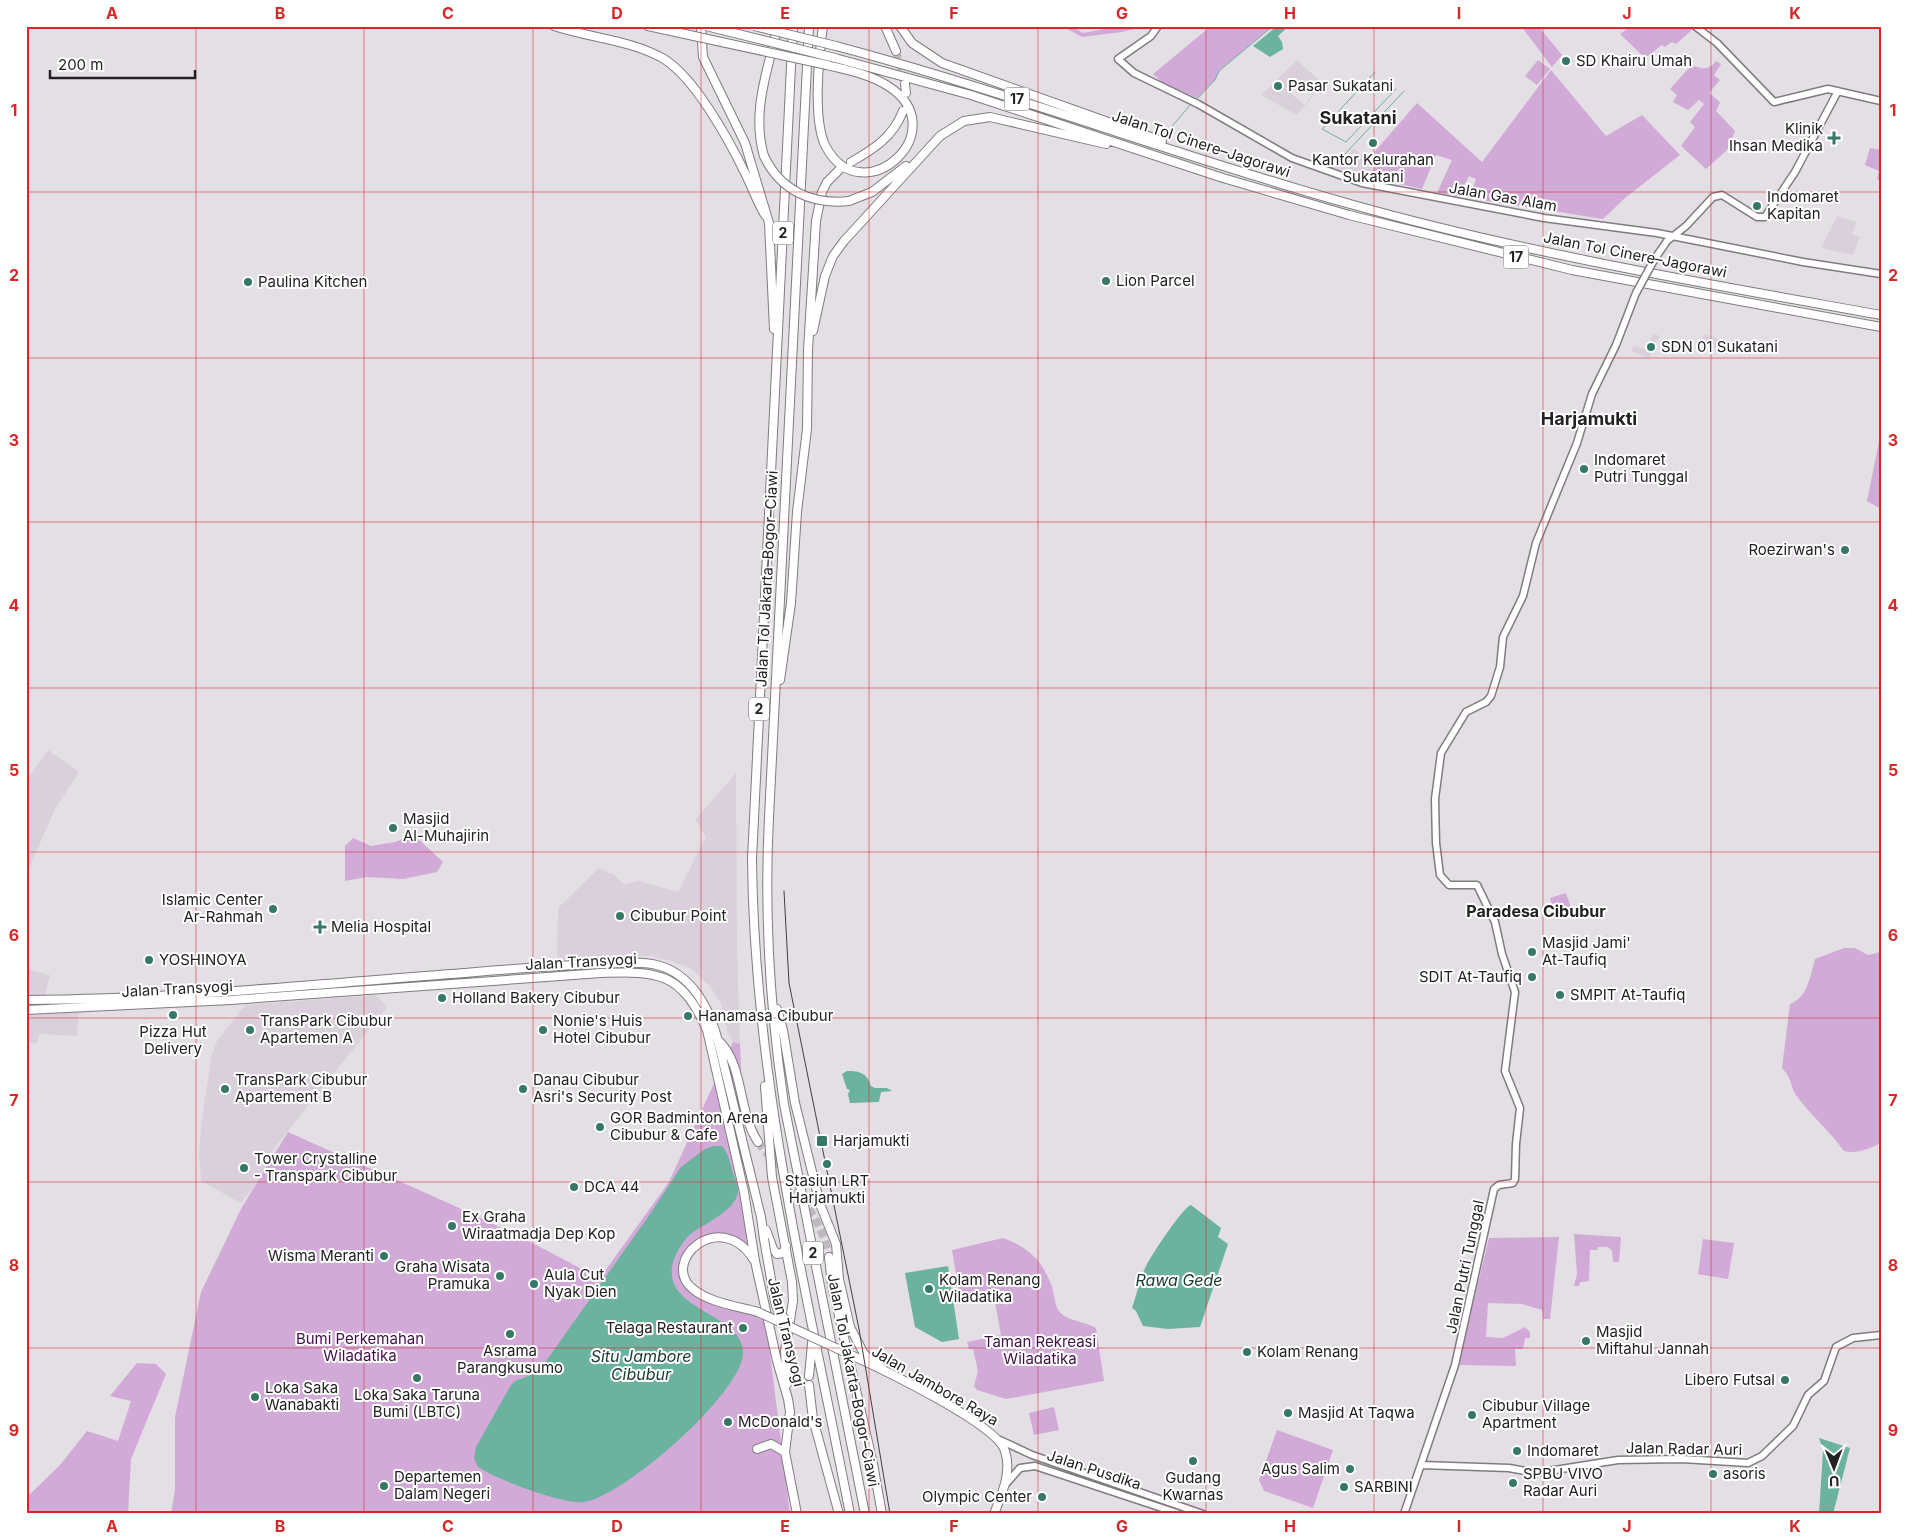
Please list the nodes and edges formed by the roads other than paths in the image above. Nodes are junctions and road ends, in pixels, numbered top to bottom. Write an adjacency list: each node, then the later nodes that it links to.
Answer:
1 (554, 26): 25 (highway)
2 (648, 26): 9 (highway, bridge)
3 (701, 26): 25 (highway)
4 (706, 26): 21 (highway, 17, bridge)
5 (754, 26): 22 (highway, Jalan Tol Cinere–Jagorawi / 17, bridge)
6 (778, 26): 20 (highway, bridge)
7 (793, 26): 31 (highway, Jalan Tol Jakarta–Bogor–Ciawi / 2)
8 (809, 26): 32 (highway, Jalan Tol Jakarta–Bogor–Ciawi / 2)
9 (823, 26)
10 (885, 26): 14 (highway)
11 (1158, 26): 26 (street, Jalan Gas Alam)
12 (1695, 26): 16 (street)
13 (901, 28): 22 (highway)
14 (896, 51)
15 (905, 84): 17 (highway)
16 (1838, 91): 18 (street); 26 (street, Jalan Putri Tunggal)
17 (906, 93)
18 (1877, 100)
19 (903, 111): 23 (highway)
20 (924, 152): 21 (highway); 30 (highway)
21 (1158, 157): 29 (highway, Jalan Tol Cinere–Jagorawi / 17)
22 (1195, 157): 28 (highway, Jalan Tol Cinere–Jagorawi / 17)
23 (851, 162)
24 (840, 169): 30 (highway)
25 (769, 223): 31 (highway)
26 (1674, 236): 27 (street, Jalan Gas Alam); 58 (street, Jalan Putri Tunggal, bridge)
27 (1881, 274)
28 (1881, 315)
29 (1881, 326)
30 (808, 350): 32 (highway)
31 (776, 361): 41 (highway, Jalan Tol Jakarta–Bogor–Ciawi / 2)
32 (775, 705): 36 (highway, Jalan Tol Jakarta–Bogor–Ciawi / 2)
33 (532, 968): 34 (highway); 35 (highway, Jalan Transyogi); 40 (highway, Jalan Transyogi)
34 (532, 978): 37 (highway, Jalan Transyogi); 42 (highway, Jalan Transyogi)
35 (319, 984): 37 (highway); 38 (highway, Jalan Transyogi)
36 (772, 991): 51 (highway); 63 (highway, Jalan Tol Jakarta–Bogor–Ciawi / 2)
37 (320, 994): 39 (highway, Jalan Transyogi)
38 (26, 1000)
39 (26, 1010)
40 (718, 1040): 42 (highway, Jalan Transyogi); 43 (highway)
41 (764, 1056): 45 (highway); 48 (highway, Jalan Tol Jakarta–Bogor–Ciawi / 2)
42 (730, 1107): 44 (highway, Jalan Transyogi); 47 (highway, Jalan Transyogi)
43 (758, 1142)
44 (761, 1217): 45 (highway); 49 (highway, Jalan Transyogi, bridge)
45 (786, 1246): 54 (highway)
46 (830, 1257): 64 (highway)
47 (755, 1261): 49 (highway, Jalan Jambore Raya, bridge); 54 (highway, Jalan Transyogi)
48 (814, 1325): 52 (highway); 62 (highway, Jalan Tol Jakarta–Bogor–Ciawi / 2)
49 (791, 1326): 51 (highway, Jalan Jambore Raya, bridge)
50 (1881, 1334): 58 (street, Jalan Radar Auri)
51 (883, 1369): 55 (highway, Jalan Jambore Raya)
52 (809, 1376)
53 (809, 1385): 61 (highway)
54 (788, 1398): 57 (highway, Jalan Transyogi)
55 (1000, 1440): 59 (highway, Jalan Jambore Raya); 67 (street, Jalan Jambore Raya)
56 (757, 1450): 57 (highway)
57 (785, 1452): 60 (highway, Jalan Transyogi)
58 (1422, 1465): 68 (street, Jalan Putri Tunggal)
59 (1005, 1484): 65 (highway, Jalan Pusdika); 66 (street, Jalan Pusdika)
60 (797, 1514)
61 (839, 1514)
62 (850, 1514)
63 (865, 1514)
64 (882, 1514)
65 (994, 1514)
66 (1180, 1514)
67 (1203, 1514)
68 (1404, 1514)

